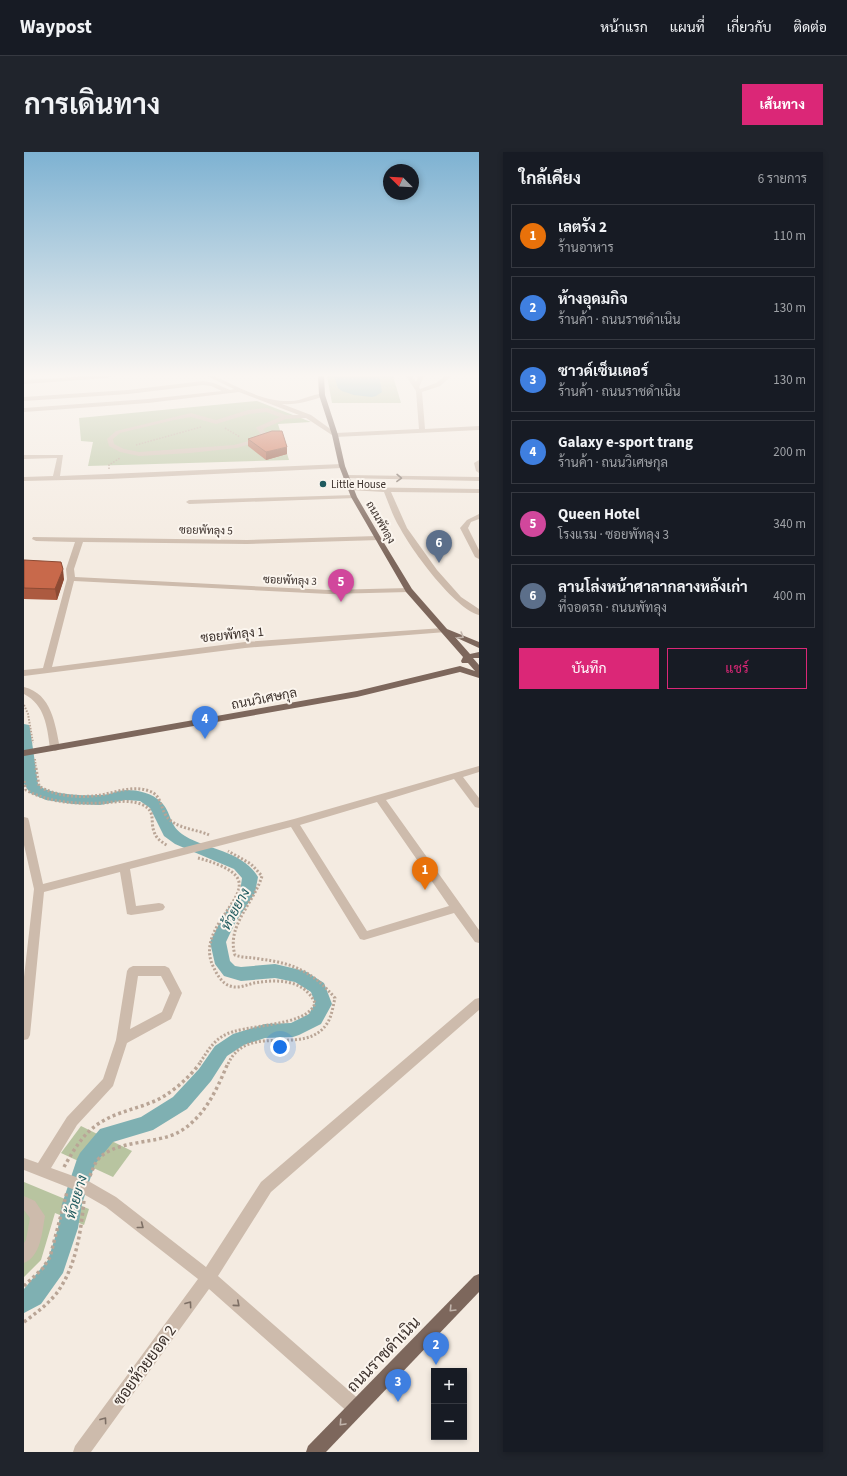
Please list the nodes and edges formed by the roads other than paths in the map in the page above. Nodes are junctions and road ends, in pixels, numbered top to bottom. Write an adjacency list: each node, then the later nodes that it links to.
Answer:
1 (113, 437): 2 (street)
2 (260, 437)
3 (335, 437): 6 (main road, ถนนพัทลุง)
4 (24, 457): 10 (street)
5 (479, 462): 7 (street)
6 (342, 466): 8 (main road, ถนนพัทลุง); 10 (street)
7 (479, 471)
8 (346, 477): 11 (street, one-way to 11); 14 (main road, ถนนพัทลุง)
9 (24, 479): 10 (street)
10 (56, 479)
11 (479, 479)
12 (387, 490): 13 (street); 14 (street); 23 (street)
13 (479, 491)
14 (352, 493): 15 (street); 17 (main road, ถนนพัทลุง)
15 (189, 502)
16 (479, 516): 20 (street)
17 (377, 538): 19 (street, ซอยพัทลุง 5); 22 (main road, ถนนพัทลุง)
18 (36, 539): 19 (street, ซอยพัทลุง 5)
19 (80, 539): 21 (street)
20 (479, 557)
21 (71, 579): 22 (street, ซอยพัทลุง 3); 29 (street)
22 (409, 590): 24 (main road, ถนนพัทลุง)
23 (479, 613)
24 (443, 630): 25 (main road, one-way to 25); 27 (main road, ถนนพัทลุง); 29 (street, ซอยพัทลุง 1)
25 (479, 645)
26 (479, 655): 27 (main road)
27 (467, 657): 28 (main road); 30 (main road)
28 (460, 669): 32 (main road); 34 (main road, ถนนวิเศษกุล)
29 (47, 670): 31 (street, ซอยพัทลุง 1)
30 (479, 670)
31 (24, 673)
32 (479, 675)
33 (24, 690): 34 (street)
34 (51, 749): 35 (main road, ถนนวิเศษกุล)
35 (29, 752)
36 (479, 769): 37 (street)
37 (457, 776): 38 (street); 39 (street)
38 (380, 799): 41 (street); 45 (street)
39 (479, 805)
40 (24, 821): 43 (street)
41 (294, 823): 42 (street); 45 (street)
42 (124, 866): 43 (street); 44 (street)
43 (39, 889): 48 (street)
44 (159, 907)
45 (456, 908): 46 (street)
46 (479, 939)
47 (479, 1003): 54 (street, ซอยห้วยยอด 2)
48 (24, 1035)
49 (122, 1040): 49 (street); 51 (street)
50 (24, 1164): 51 (street)
51 (41, 1171): 54 (street, one-way to 54)
52 (24, 1203): 53 (street)
53 (24, 1256)
54 (208, 1278): 56 (street, one-way to 56); 57 (street, ซอยห้วยยอด 2, one-way to 54)
55 (479, 1281): 56 (main road, ถนนราชดำเนิน, one-way to 56)
56 (356, 1408): 58 (main road, ถนนราชดำเนิน, one-way to 58)
57 (81, 1452)
58 (314, 1452)

